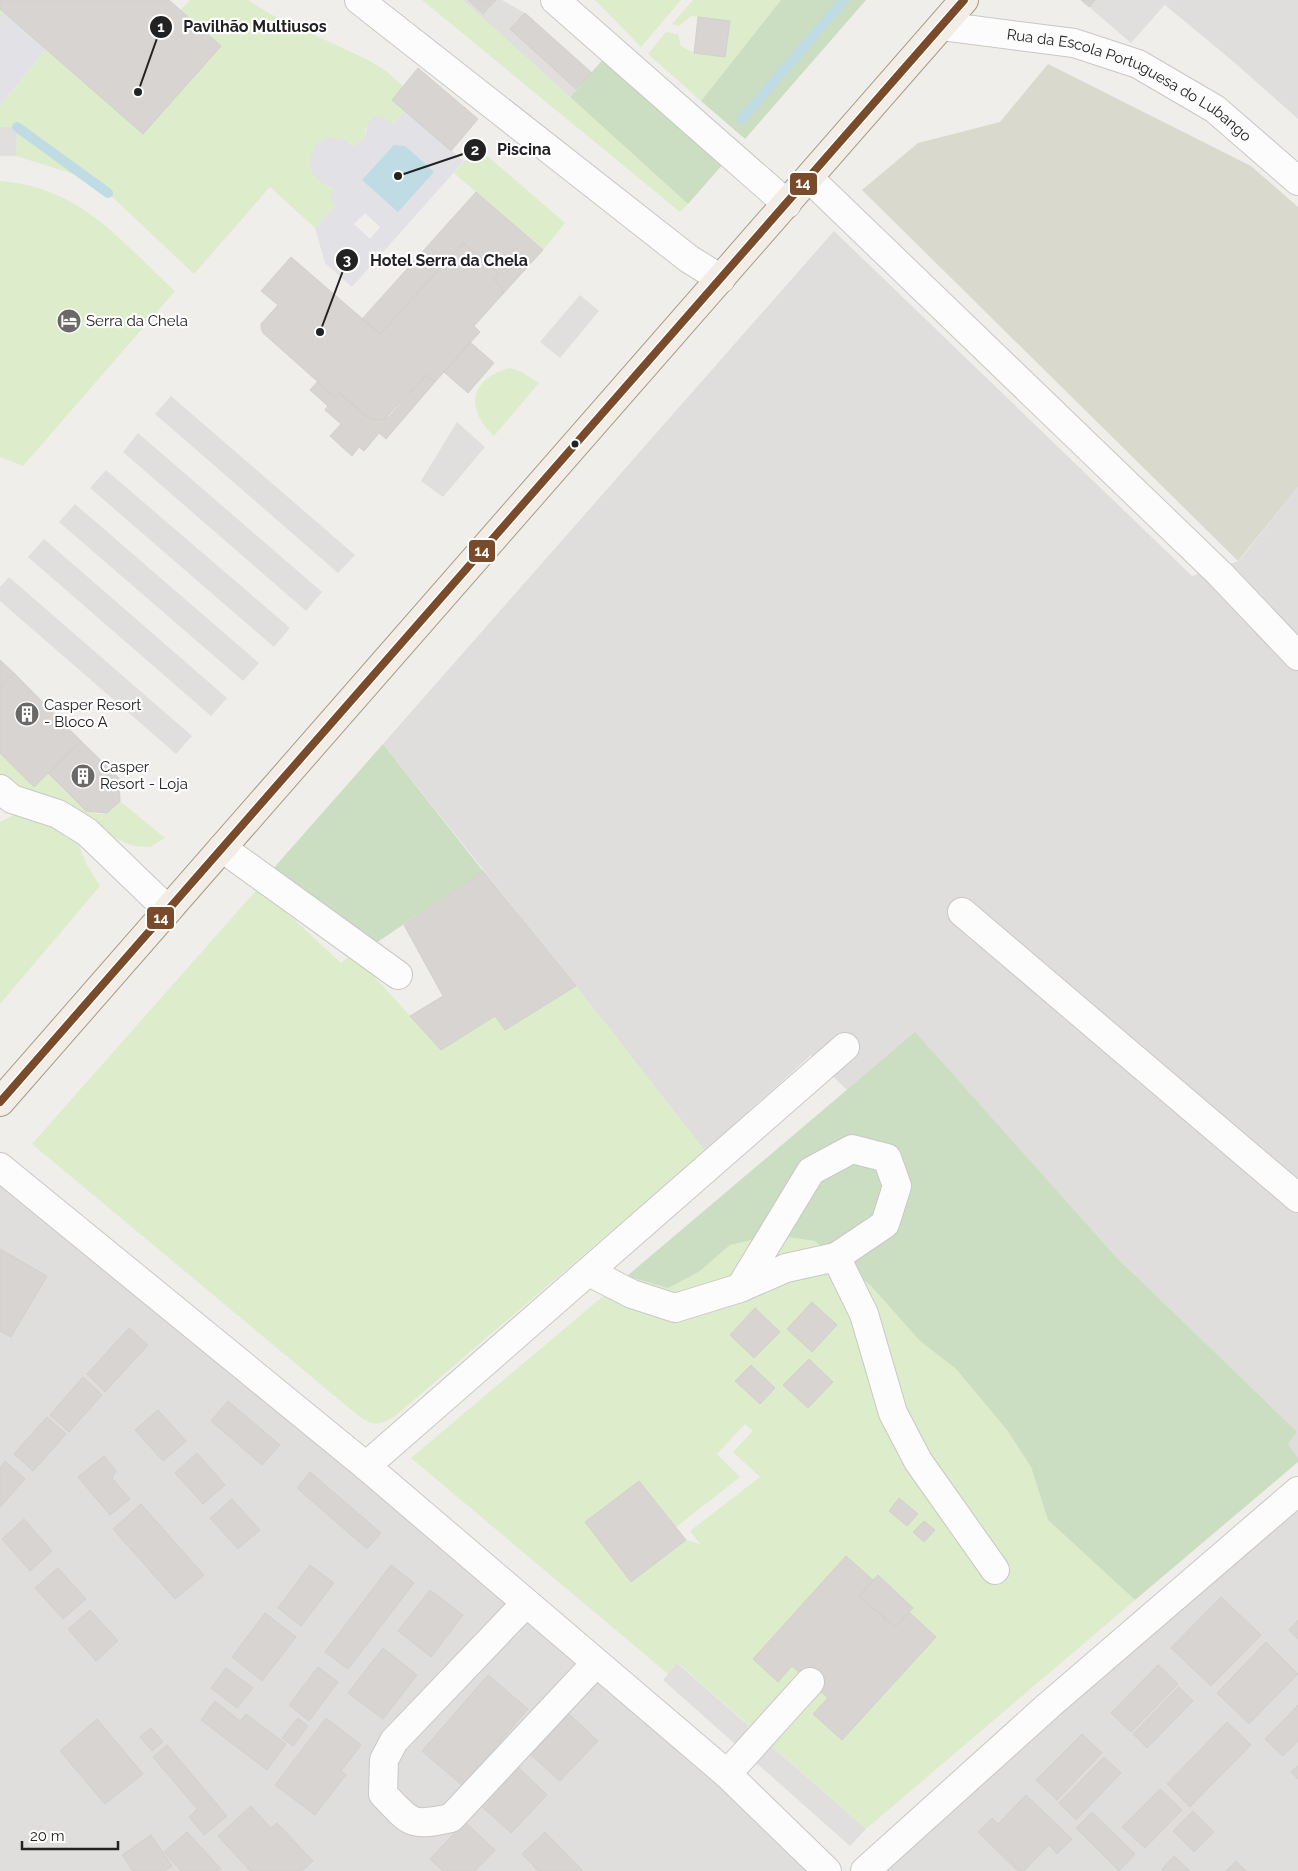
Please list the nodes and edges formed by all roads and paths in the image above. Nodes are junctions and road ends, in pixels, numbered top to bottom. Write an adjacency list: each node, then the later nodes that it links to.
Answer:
1 (359, 0): 8 (street)
2 (555, 0): 7 (street)
3 (964, 0): 4 (main road)
4 (942, 26): 5 (main road); 6 (street, Rua da Escola Portuguesa do Lubango)
5 (809, 178): 7 (main road); 9 (street)
6 (1298, 181)
7 (787, 204): 8 (main road)
8 (721, 279): 11 (main road)
9 (1298, 656)
10 (4, 795): 12 (street)
11 (222, 848): 12 (main road); 14 (street)
12 (168, 910): 16 (main road)
13 (962, 912): 18 (street)
14 (398, 975)
15 (845, 1047): 20 (street)
16 (0, 1102)
17 (0, 1167): 22 (street)
18 (1298, 1198)
19 (836, 1257): 21 (street); 21 (street); 24 (street)
20 (589, 1272): 21 (street); 22 (street)
21 (740, 1288)
22 (366, 1466): 25 (street)
23 (1298, 1491): 30 (street)
24 (995, 1570)
25 (526, 1603): 26 (street); 26 (street)
26 (596, 1662): 28 (street)
27 (810, 1682): 28 (street)
28 (727, 1774): 29 (street)
29 (827, 1871)
30 (865, 1871)

